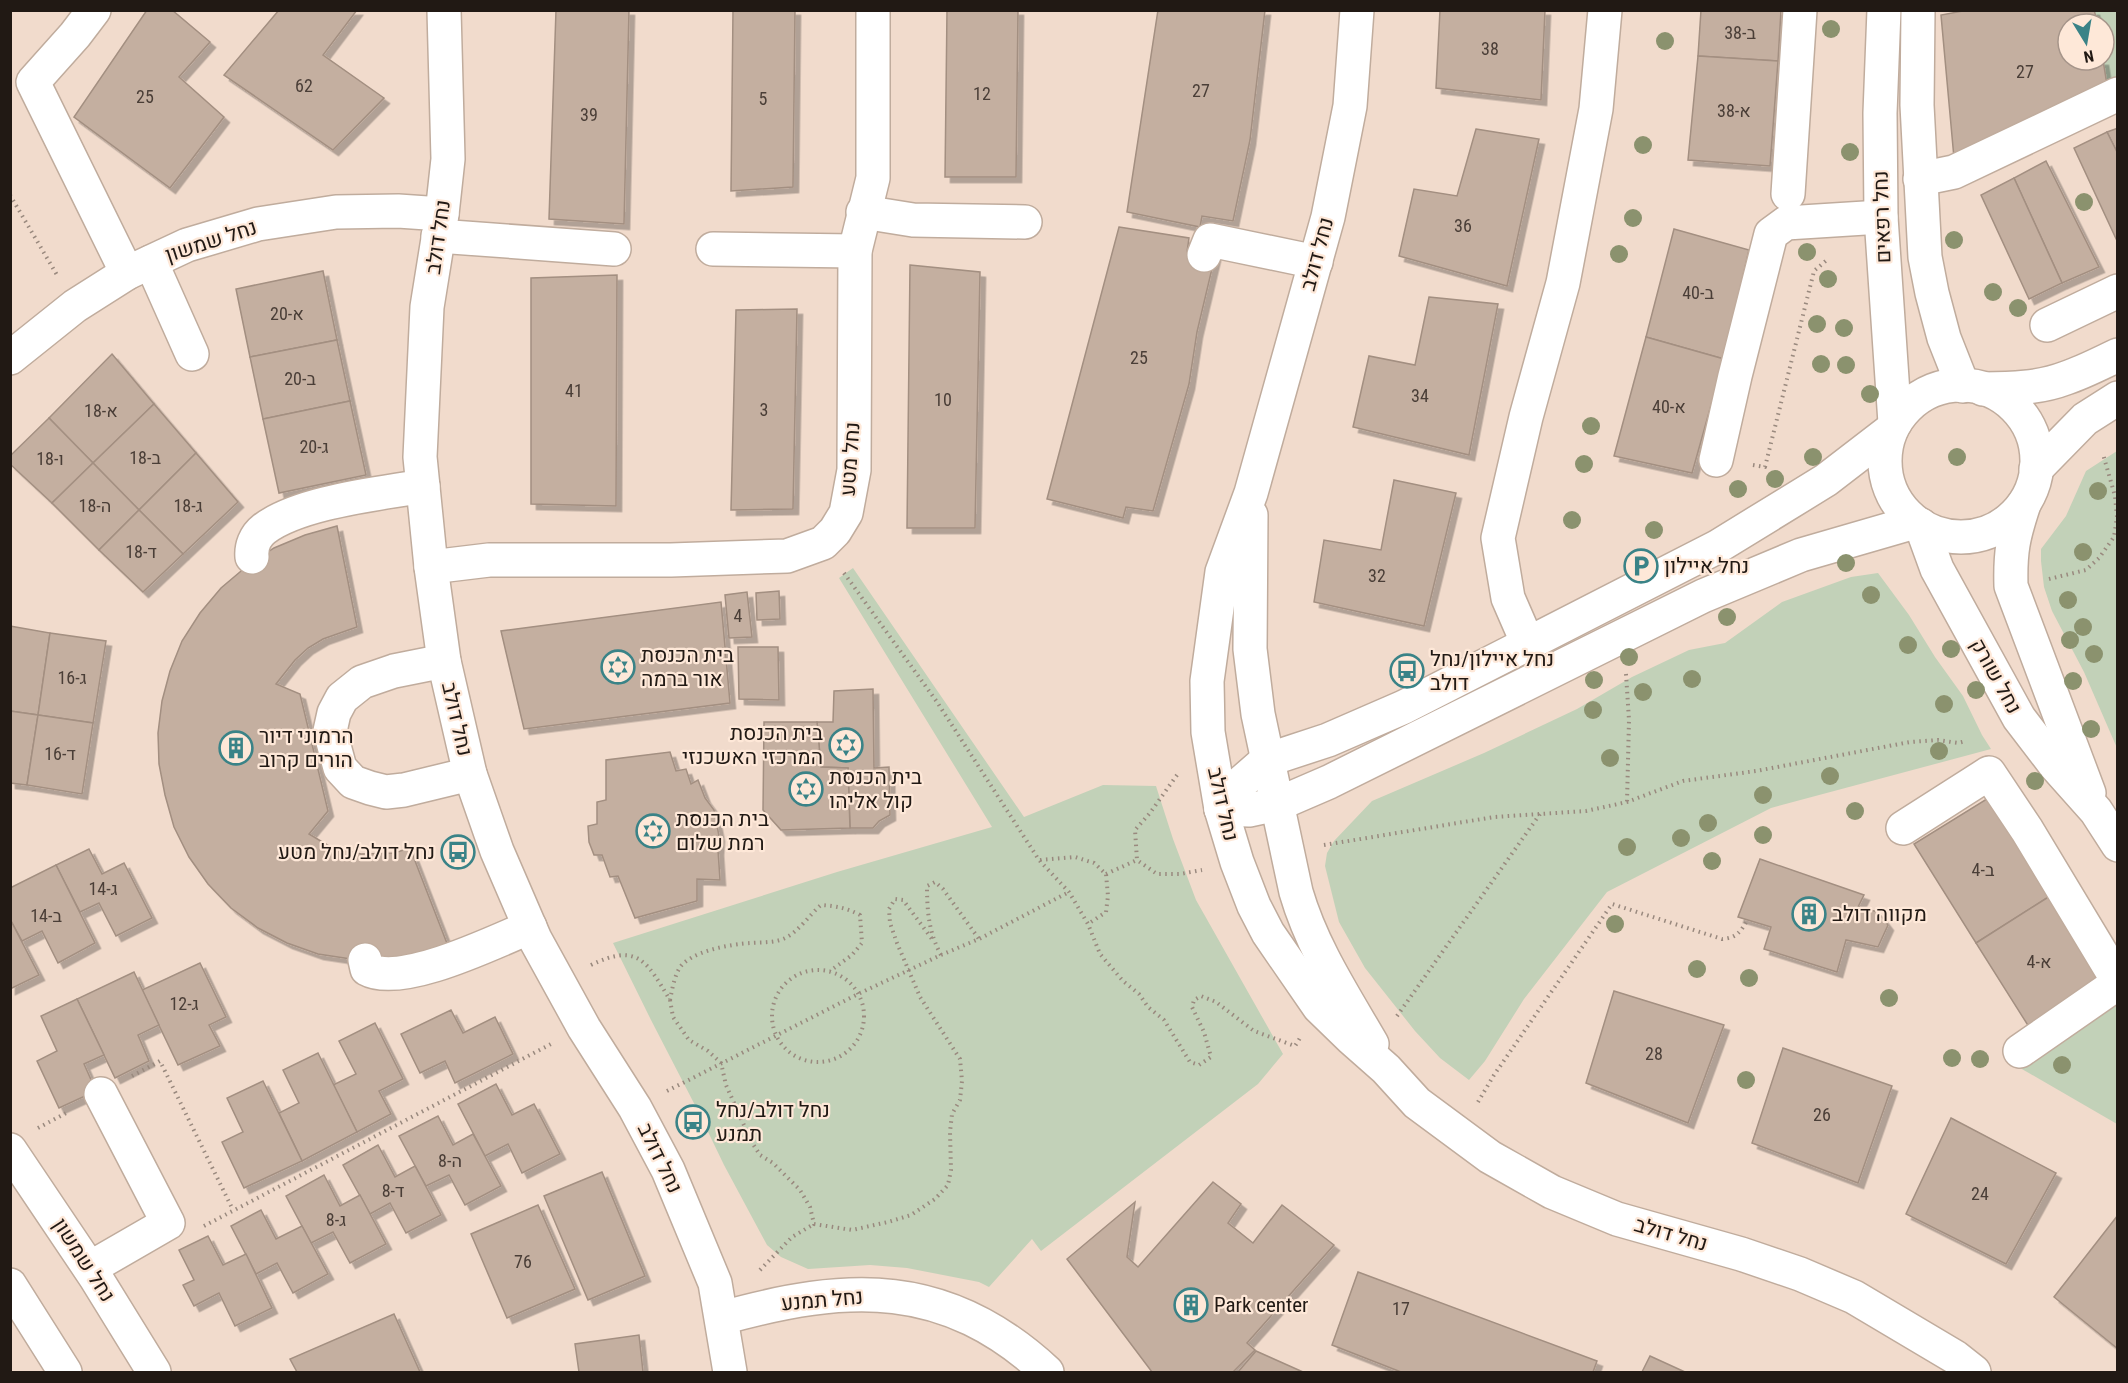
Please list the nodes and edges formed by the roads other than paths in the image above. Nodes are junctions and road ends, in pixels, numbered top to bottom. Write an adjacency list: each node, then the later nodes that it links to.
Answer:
1 (94, 10): 21 (street)
2 (444, 10): 15 (street, נחל דולב)
3 (873, 10): 12 (street, נחל מטע)
4 (1357, 10): 20 (street, נחל דולב)
5 (1605, 10): 38 (street)
6 (1800, 10): 11 (street)
7 (1884, 10): 13 (street, נחל רפאים)
8 (1918, 10): 10 (street, נחל רפאים)
9 (2118, 94): 10 (street, נחל רפאים)
10 (1920, 179): 27 (street, נחל רפאים)
11 (1788, 194)
12 (863, 212): 14 (street); 19 (street, נחל מטע)
13 (1881, 217): 29 (street, נחל רפאים); 30 (street)
14 (1025, 222)
15 (440, 225): 17 (street, נחל שמשון); 21 (street, נחל שמשון); 32 (street, נחל דולב)
16 (1210, 238): 20 (street)
17 (614, 249)
18 (713, 249): 19 (street)
19 (855, 251): 37 (street, נחל מטע)
20 (1316, 262): 33 (street, נחל דולב)
21 (139, 267): 24 (street); 26 (street, נחל שמשון)
22 (2118, 291): 23 (street)
23 (2047, 325)
24 (192, 354)
25 (2118, 356): 27 (street)
26 (10, 358)
27 (1973, 387): 29 (street); 31 (street)
28 (2118, 398): 31 (street)
29 (1893, 426): 35 (street); 38 (street)
30 (1716, 460)
31 (2036, 469): 34 (street)
32 (423, 486): 36 (street); 37 (street, נחל דולב)
33 (1251, 493): 40 (street, נחל דולב); 43 (street, נחל דולב)
34 (2024, 504): 35 (street); 44 (street, נחל שורק)
35 (1918, 524): 42 (street); 44 (street, נחל שורק)
36 (252, 557)
37 (430, 567): 39 (street, נחל דולב)
38 (1528, 644): 40 (street)
39 (444, 661): 41 (street, נחל דולב); 41 (street)
40 (1267, 760): 42 (street, נחל דולב); 43 (street)
41 (470, 774): 47 (street, נחל דולב)
42 (1278, 804): 43 (street); 51 (street, נחל דולב)
43 (1221, 809): 51 (street, נחל דולב)
44 (2096, 811): 46 (street, נחל שורק)
45 (1903, 828): 49 (street)
46 (2118, 846)
47 (530, 927): 48 (street); 57 (street, נחל דולב)
48 (365, 960)
49 (2118, 982): 50 (street)
50 (2020, 1051)
51 (1380, 1059): 62 (street, נחל דולב)
52 (101, 1094): 55 (street)
53 (10, 1150): 54 (street, נחל שמשון)
54 (21, 1188): 55 (street, נחל שמשון)
55 (90, 1268): 59 (street, נחל שמשון)
56 (10, 1285): 58 (street)
57 (722, 1318): 60 (street, נחל דולב); 61 (street, נחל תמנע)
58 (65, 1372)
59 (154, 1372)
60 (730, 1372)
61 (1047, 1372)
62 (1974, 1372)

